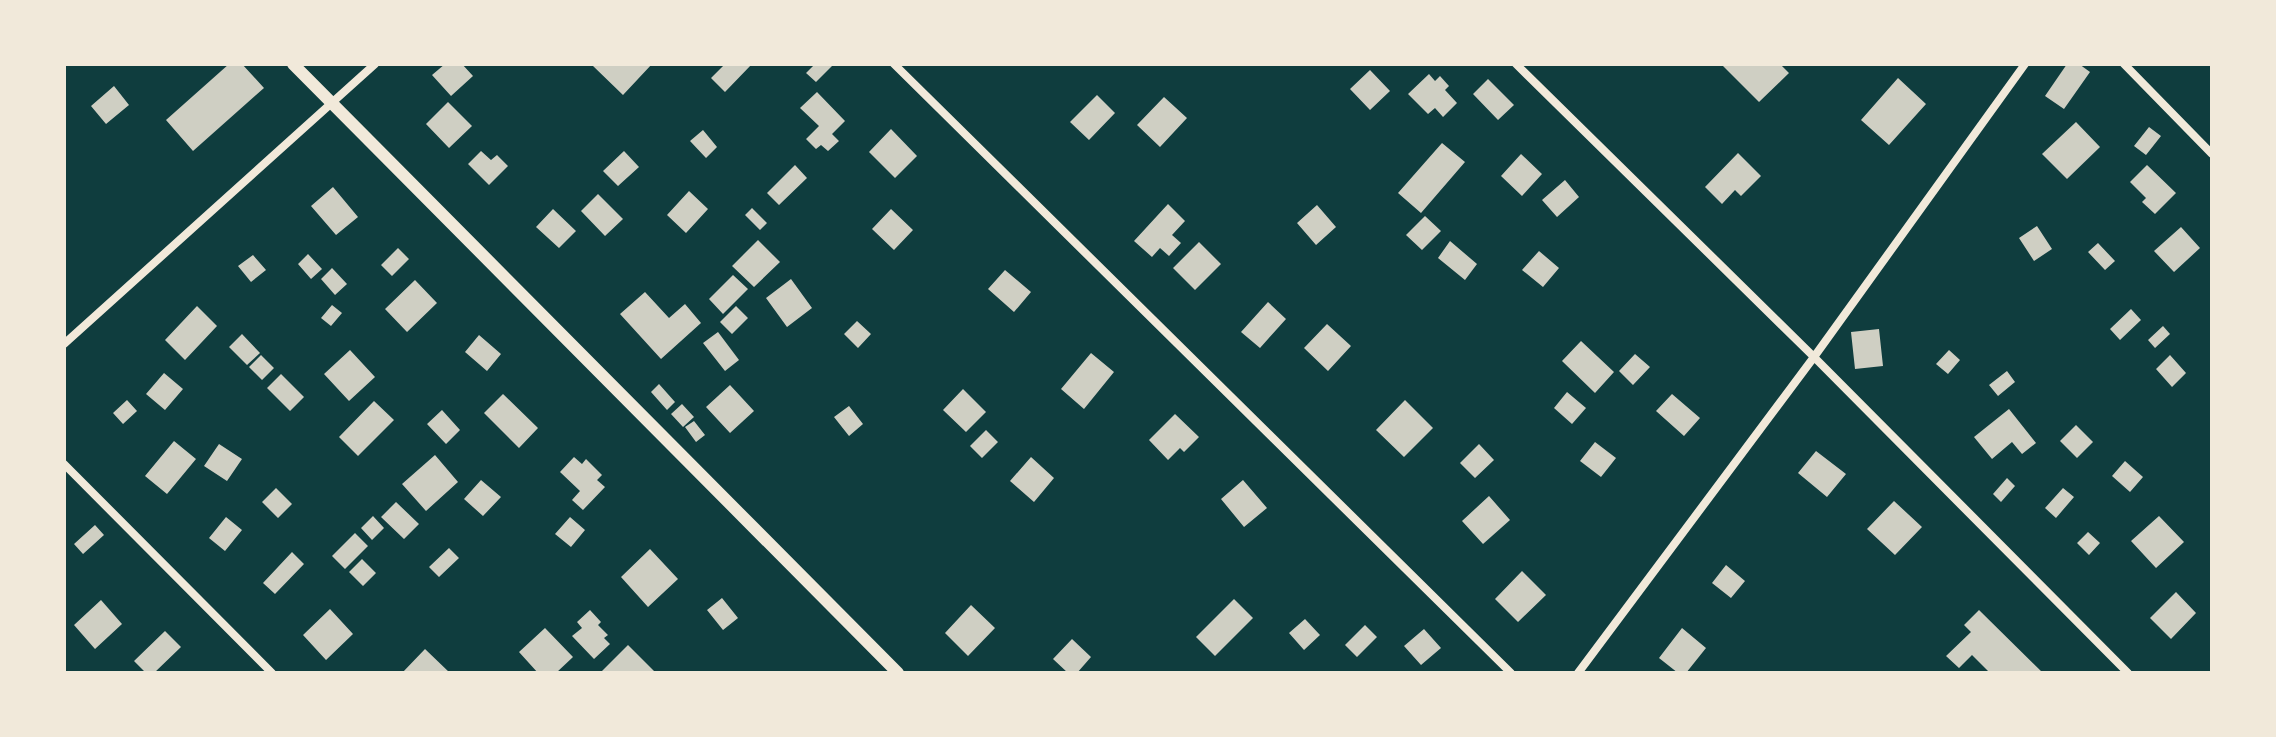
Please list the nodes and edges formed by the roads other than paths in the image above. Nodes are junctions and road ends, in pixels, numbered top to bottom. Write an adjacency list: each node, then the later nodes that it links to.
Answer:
1 (293, 64): 7 (street)
2 (375, 64): 7 (street)
3 (894, 64): 14 (street)
4 (1516, 64): 10 (street)
5 (2025, 64): 10 (street)
6 (2124, 64): 8 (street)
7 (333, 103): 9 (street); 13 (street)
8 (2212, 154)
9 (64, 344)
10 (1814, 357): 15 (street); 16 (street)
11 (64, 464): 12 (street)
12 (272, 673)
13 (898, 673)
14 (1511, 673)
15 (1578, 673)
16 (2128, 673)

